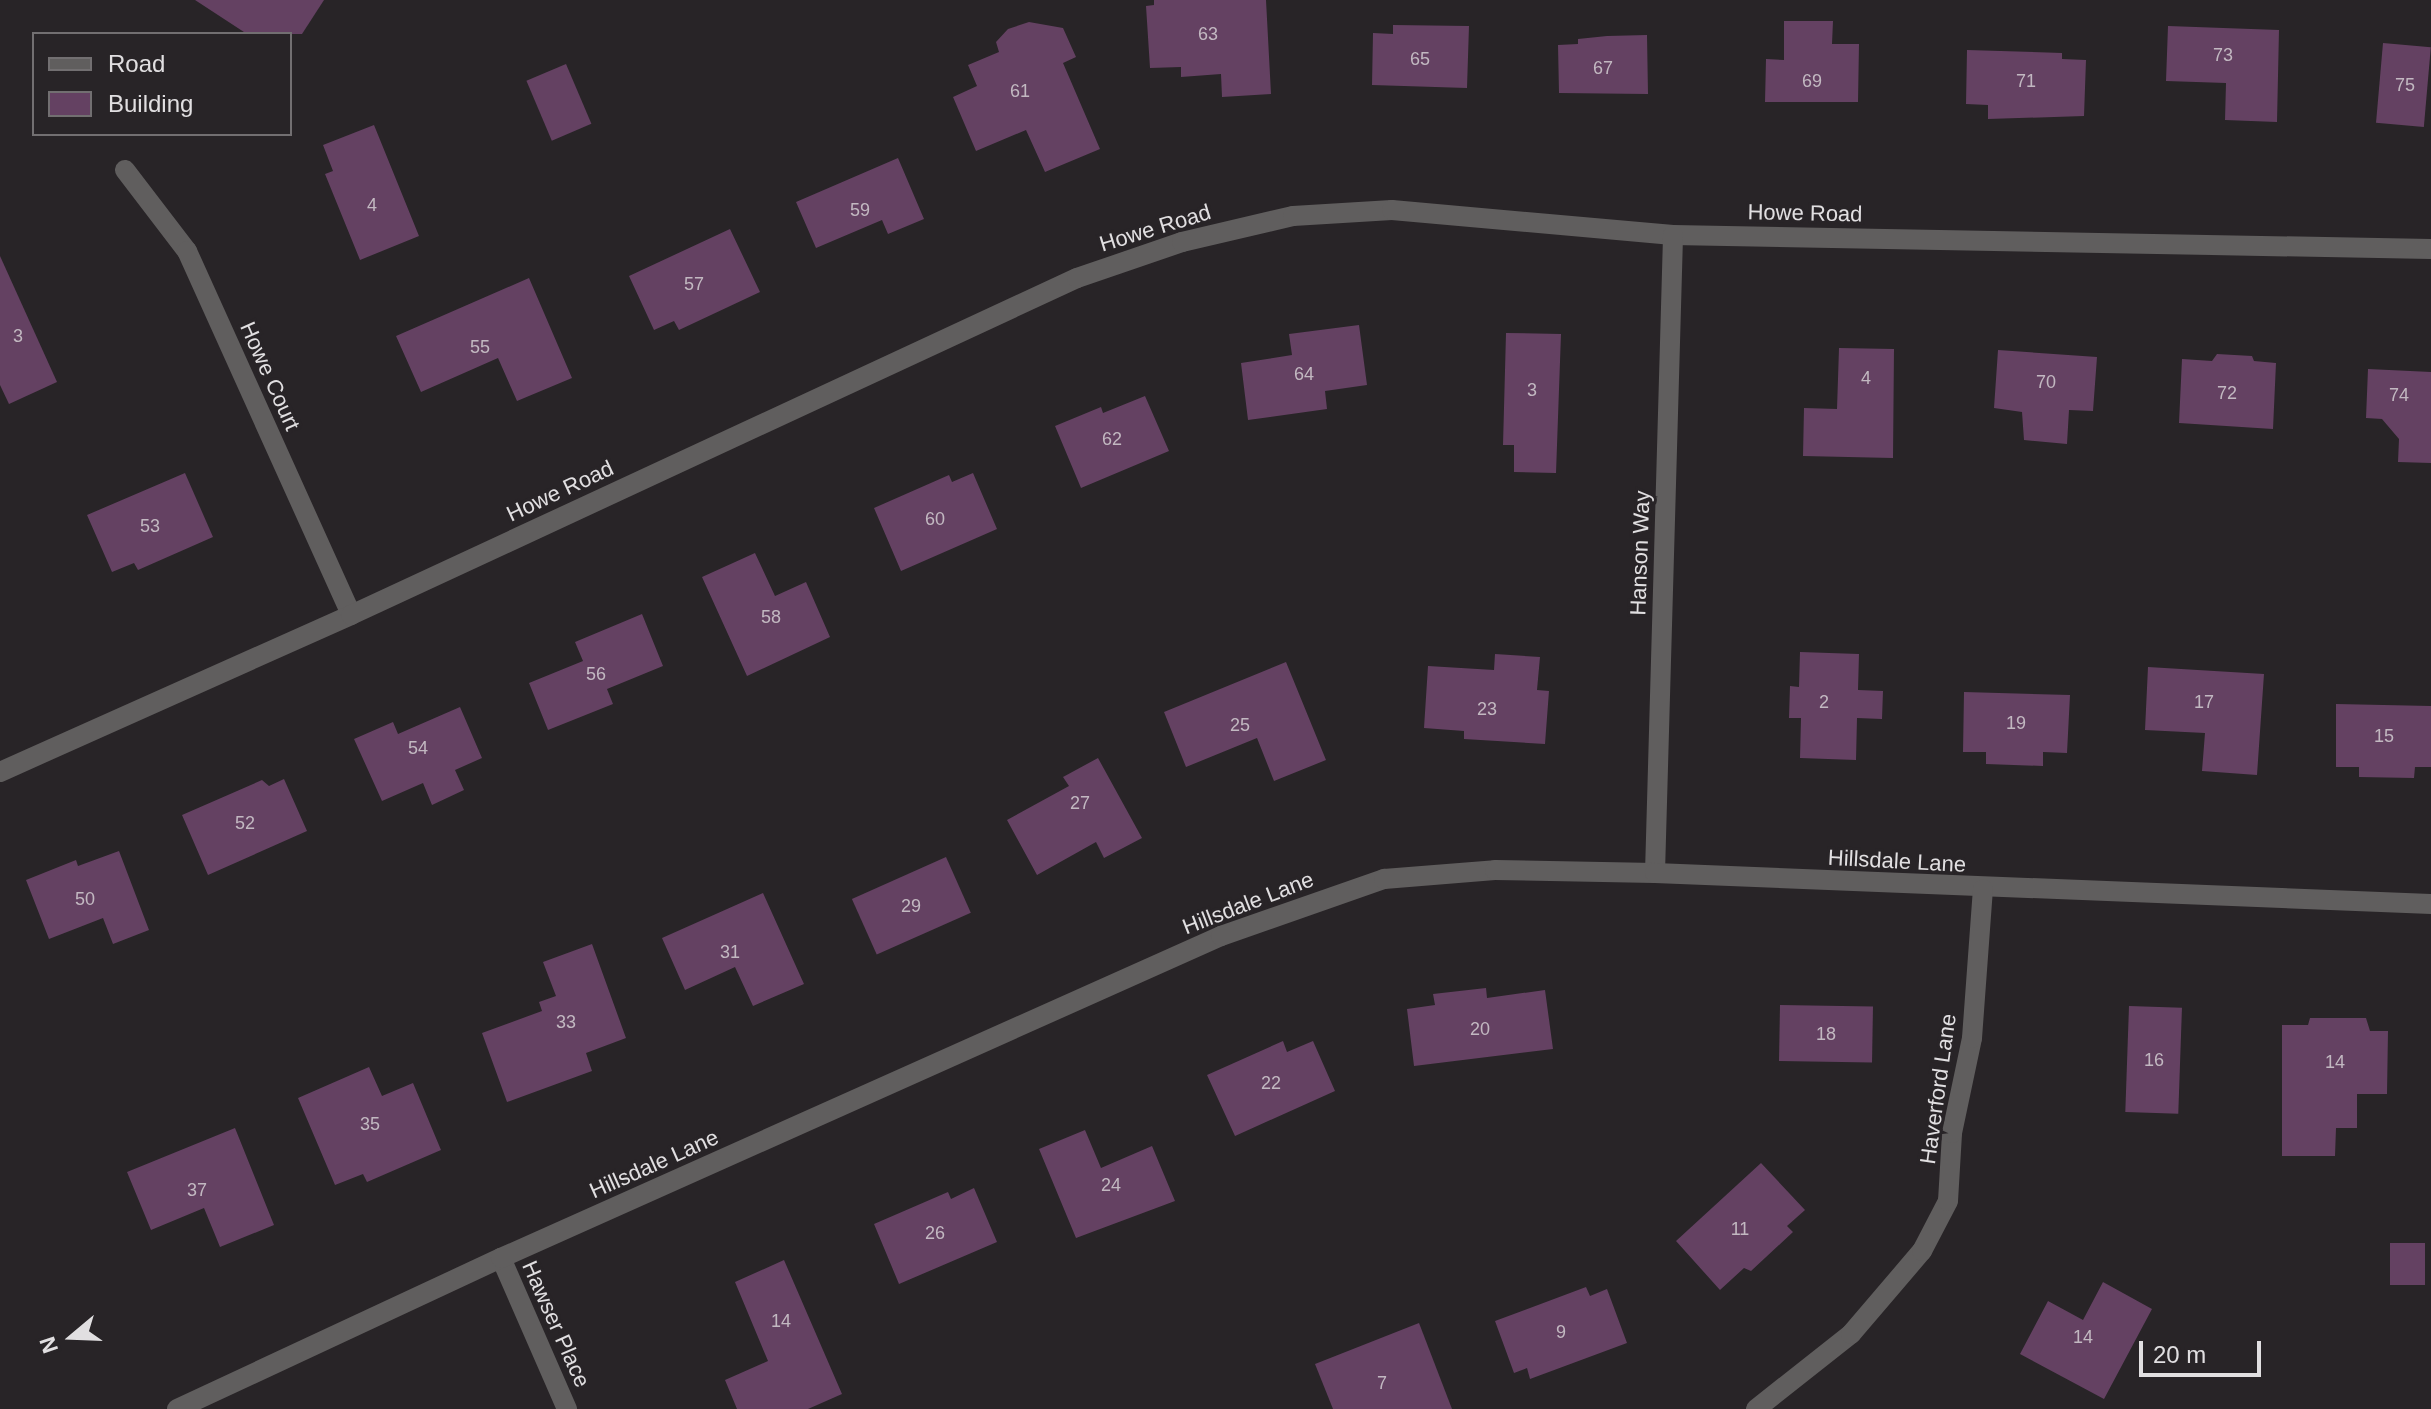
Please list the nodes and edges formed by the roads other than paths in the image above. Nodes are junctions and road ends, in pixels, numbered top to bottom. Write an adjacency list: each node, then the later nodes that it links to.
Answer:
1 (125, 170): 4 (street, Howe Court)
2 (1673, 235): 3 (street, Howe Road); 4 (street, Howe Road); 6 (street, Hanson Way)
3 (2431, 249)
4 (351, 615): 5 (street, Howe Road)
5 (0, 772)
6 (1655, 873): 7 (street, Hillsdale Lane); 9 (street, Hillsdale Lane)
7 (1983, 889): 8 (street, Hillsdale Lane); 12 (street, Haverford Lane)
8 (2431, 904)
9 (501, 1258): 10 (street, Hillsdale Lane); 11 (street, Hawser Place)
10 (177, 1409)
11 (567, 1409)
12 (1756, 1409)

